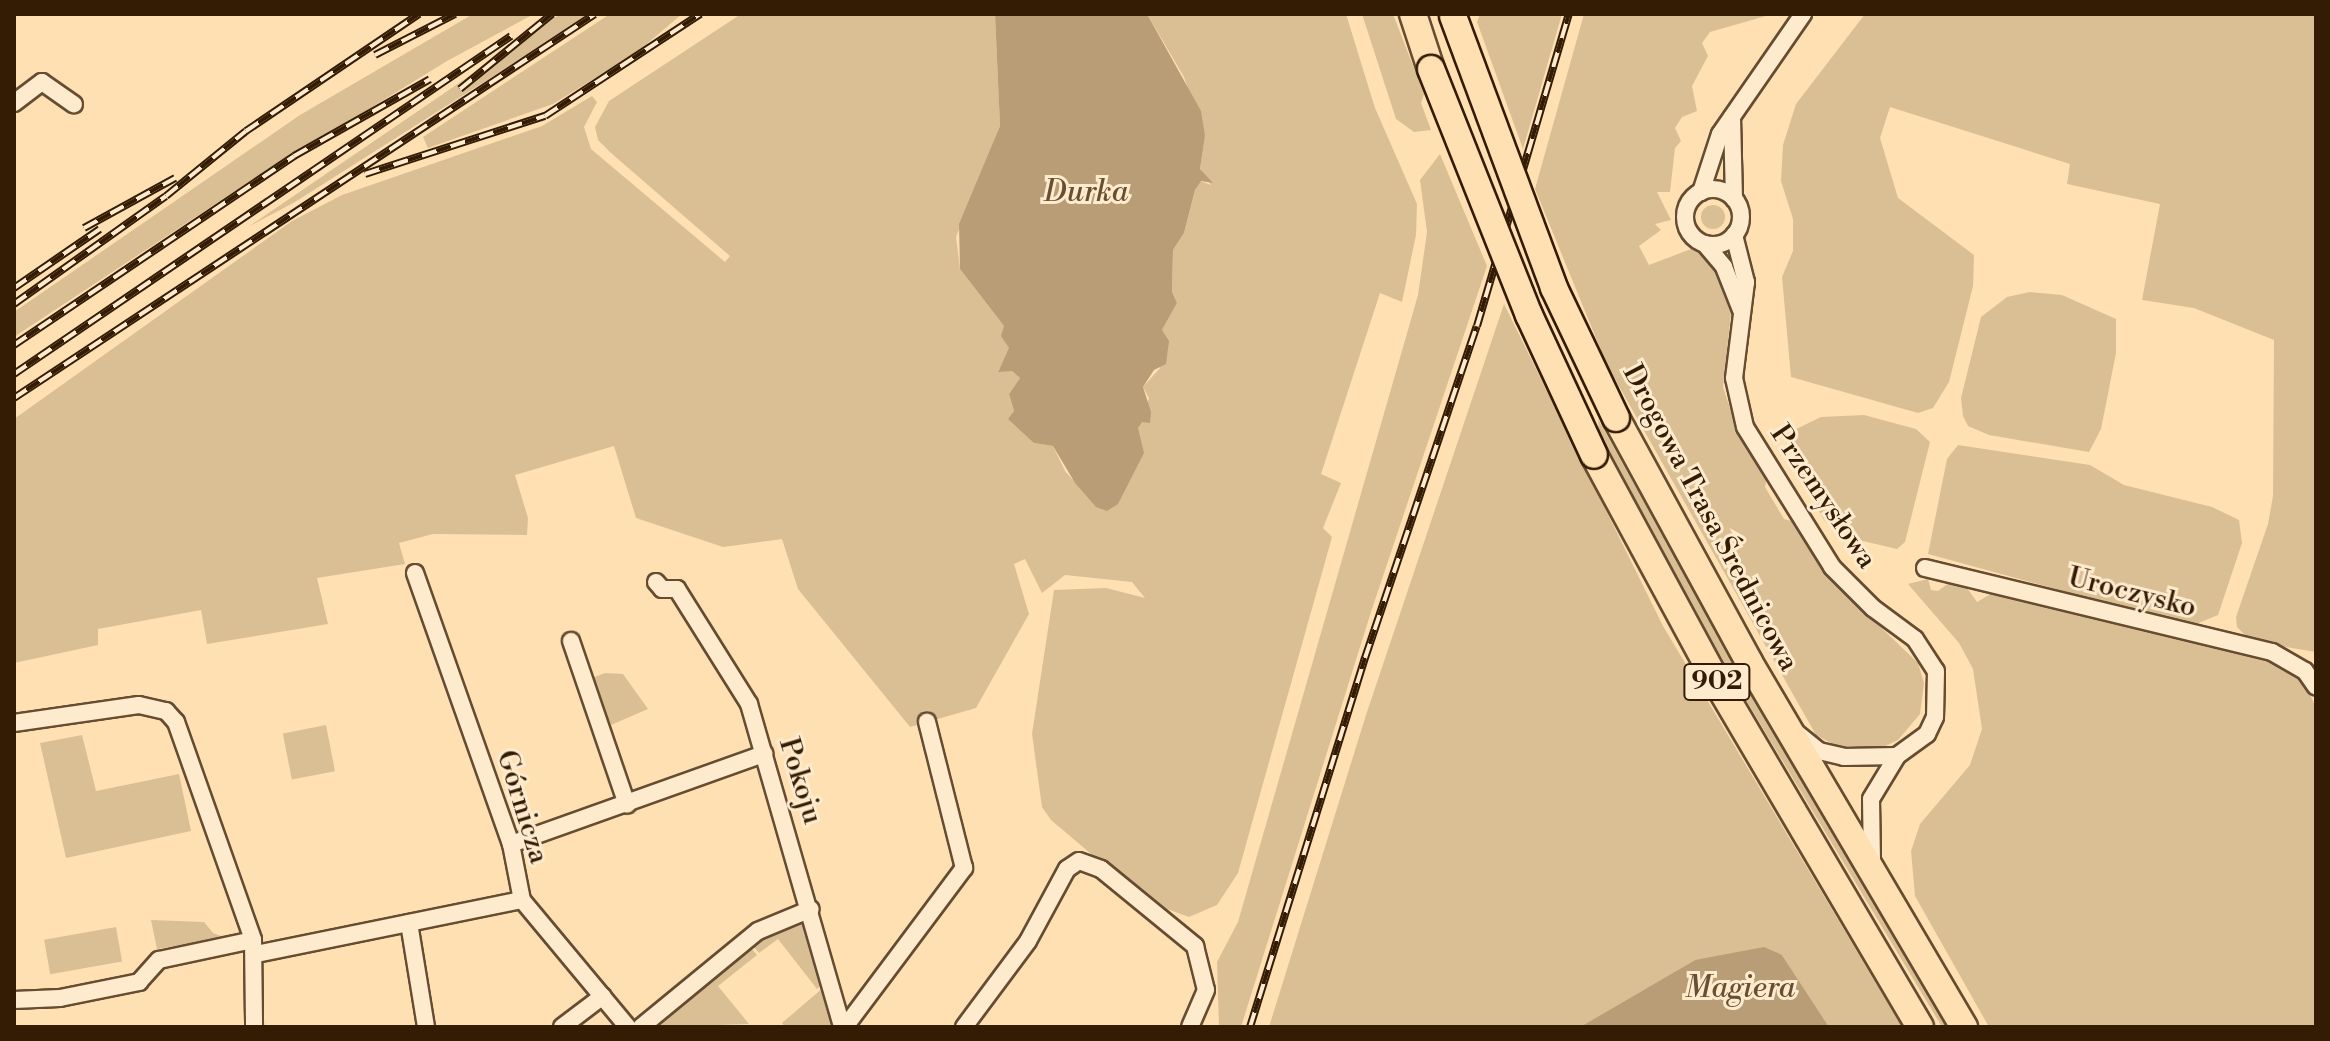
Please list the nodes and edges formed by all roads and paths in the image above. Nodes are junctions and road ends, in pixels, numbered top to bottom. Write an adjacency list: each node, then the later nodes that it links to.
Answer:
1 (1413, 14): 39 (main road, 902, bridge)
2 (1803, 14): 6 (street)
3 (1452, 15): 19 (main road, Drogowa Trasa Średnicowa / 902, bridge)
4 (14, 103): 5 (street)
5 (74, 104)
6 (1732, 117): 7 (street); 8 (street)
7 (1701, 192): 8 (street); 10 (street)
8 (1734, 199): 9 (street)
9 (1734, 235): 10 (street); 11 (street, Przemysłowa)
10 (1705, 244): 11 (street, Przemysłowa)
11 (1742, 311): 21 (street, Przemysłowa)
12 (1925, 568): 16 (street, Uroczysko)
13 (415, 573): 23 (street, Górnicza)
14 (656, 582): 20 (street, Pokoju)
15 (571, 641): 22 (street)
16 (2316, 687)
17 (927, 722): 36 (street)
18 (14, 723): 28 (street)
19 (1786, 724): 21 (street); 24 (main road, Drogowa Trasa Średnicowa / 902)
20 (764, 754): 22 (street); 26 (street, Pokoju)
21 (1897, 756): 24 (street, Przemysłowa)
22 (627, 805): 23 (street)
23 (511, 844): 25 (street, Górnicza)
24 (1874, 872): 40 (main road, Drogowa Trasa Średnicowa / 902)
25 (522, 900): 27 (street); 29 (street, Górnicza)
26 (811, 909): 35 (street); 36 (street, Pokoju)
27 (409, 923): 28 (street); 32 (street)
28 (254, 947): 30 (street); 31 (street)
29 (603, 996): 33 (street); 34 (street, Górnicza)
30 (14, 1000)
31 (254, 1027)
32 (426, 1027)
33 (562, 1027)
34 (628, 1027)
35 (641, 1027)
36 (844, 1027)
37 (964, 1027): 38 (street)
38 (1190, 1027)
39 (1920, 1027)
40 (1964, 1027)

